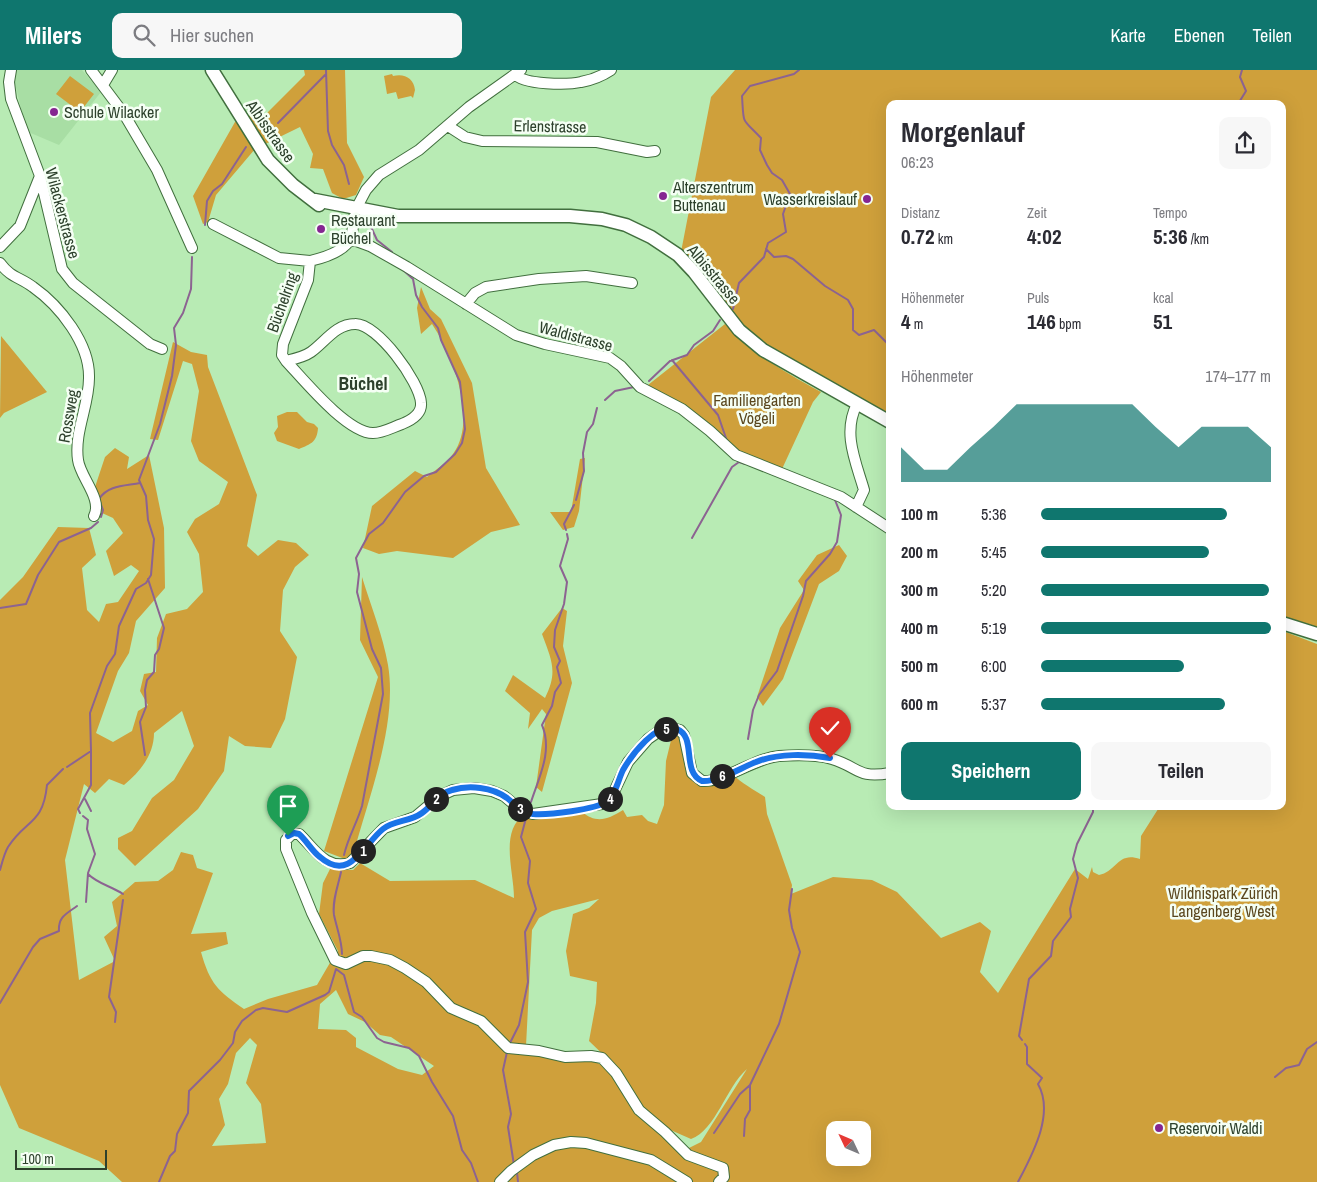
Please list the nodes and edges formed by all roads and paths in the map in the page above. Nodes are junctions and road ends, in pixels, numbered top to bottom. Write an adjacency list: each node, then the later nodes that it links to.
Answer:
1 (91, 70): 8 (street)
2 (112, 70): 8 (street)
3 (212, 70): 12 (main road, Albisstrasse)
4 (502, 70): 7 (street)
5 (611, 70): 7 (street)
6 (9, 71): 11 (street, Wilackerstrasse)
7 (515, 74): 9 (street)
8 (103, 84): 16 (street)
9 (448, 126): 10 (street, Erlenstrasse); 12 (street)
10 (655, 151)
11 (40, 176): 15 (street); 21 (street, Wilackerstrasse)
12 (355, 213): 14 (street); 23 (main road, Albisstrasse)
13 (213, 224): 17 (street)
14 (351, 239): 17 (street, Büchelring); 20 (street, Waldistrasse)
15 (0, 246)
16 (192, 248)
17 (310, 261): 22 (street, Büchelring)
18 (0, 263): 26 (street, Rossweg)
19 (632, 283): 20 (street)
20 (466, 304): 25 (street, Waldistrasse)
21 (162, 349)
22 (286, 361): 22 (street)
23 (857, 404): 24 (main road, Albisstrasse); 25 (street)
24 (886, 420)
25 (856, 507): 27 (street, Waldistrasse)
26 (94, 516)
27 (886, 526)
28 (1286, 624): 29 (main road)
29 (1317, 634)
30 (886, 773): 33 (street)
31 (500, 1182): 32 (street)
32 (687, 1182)
33 (719, 1182)

